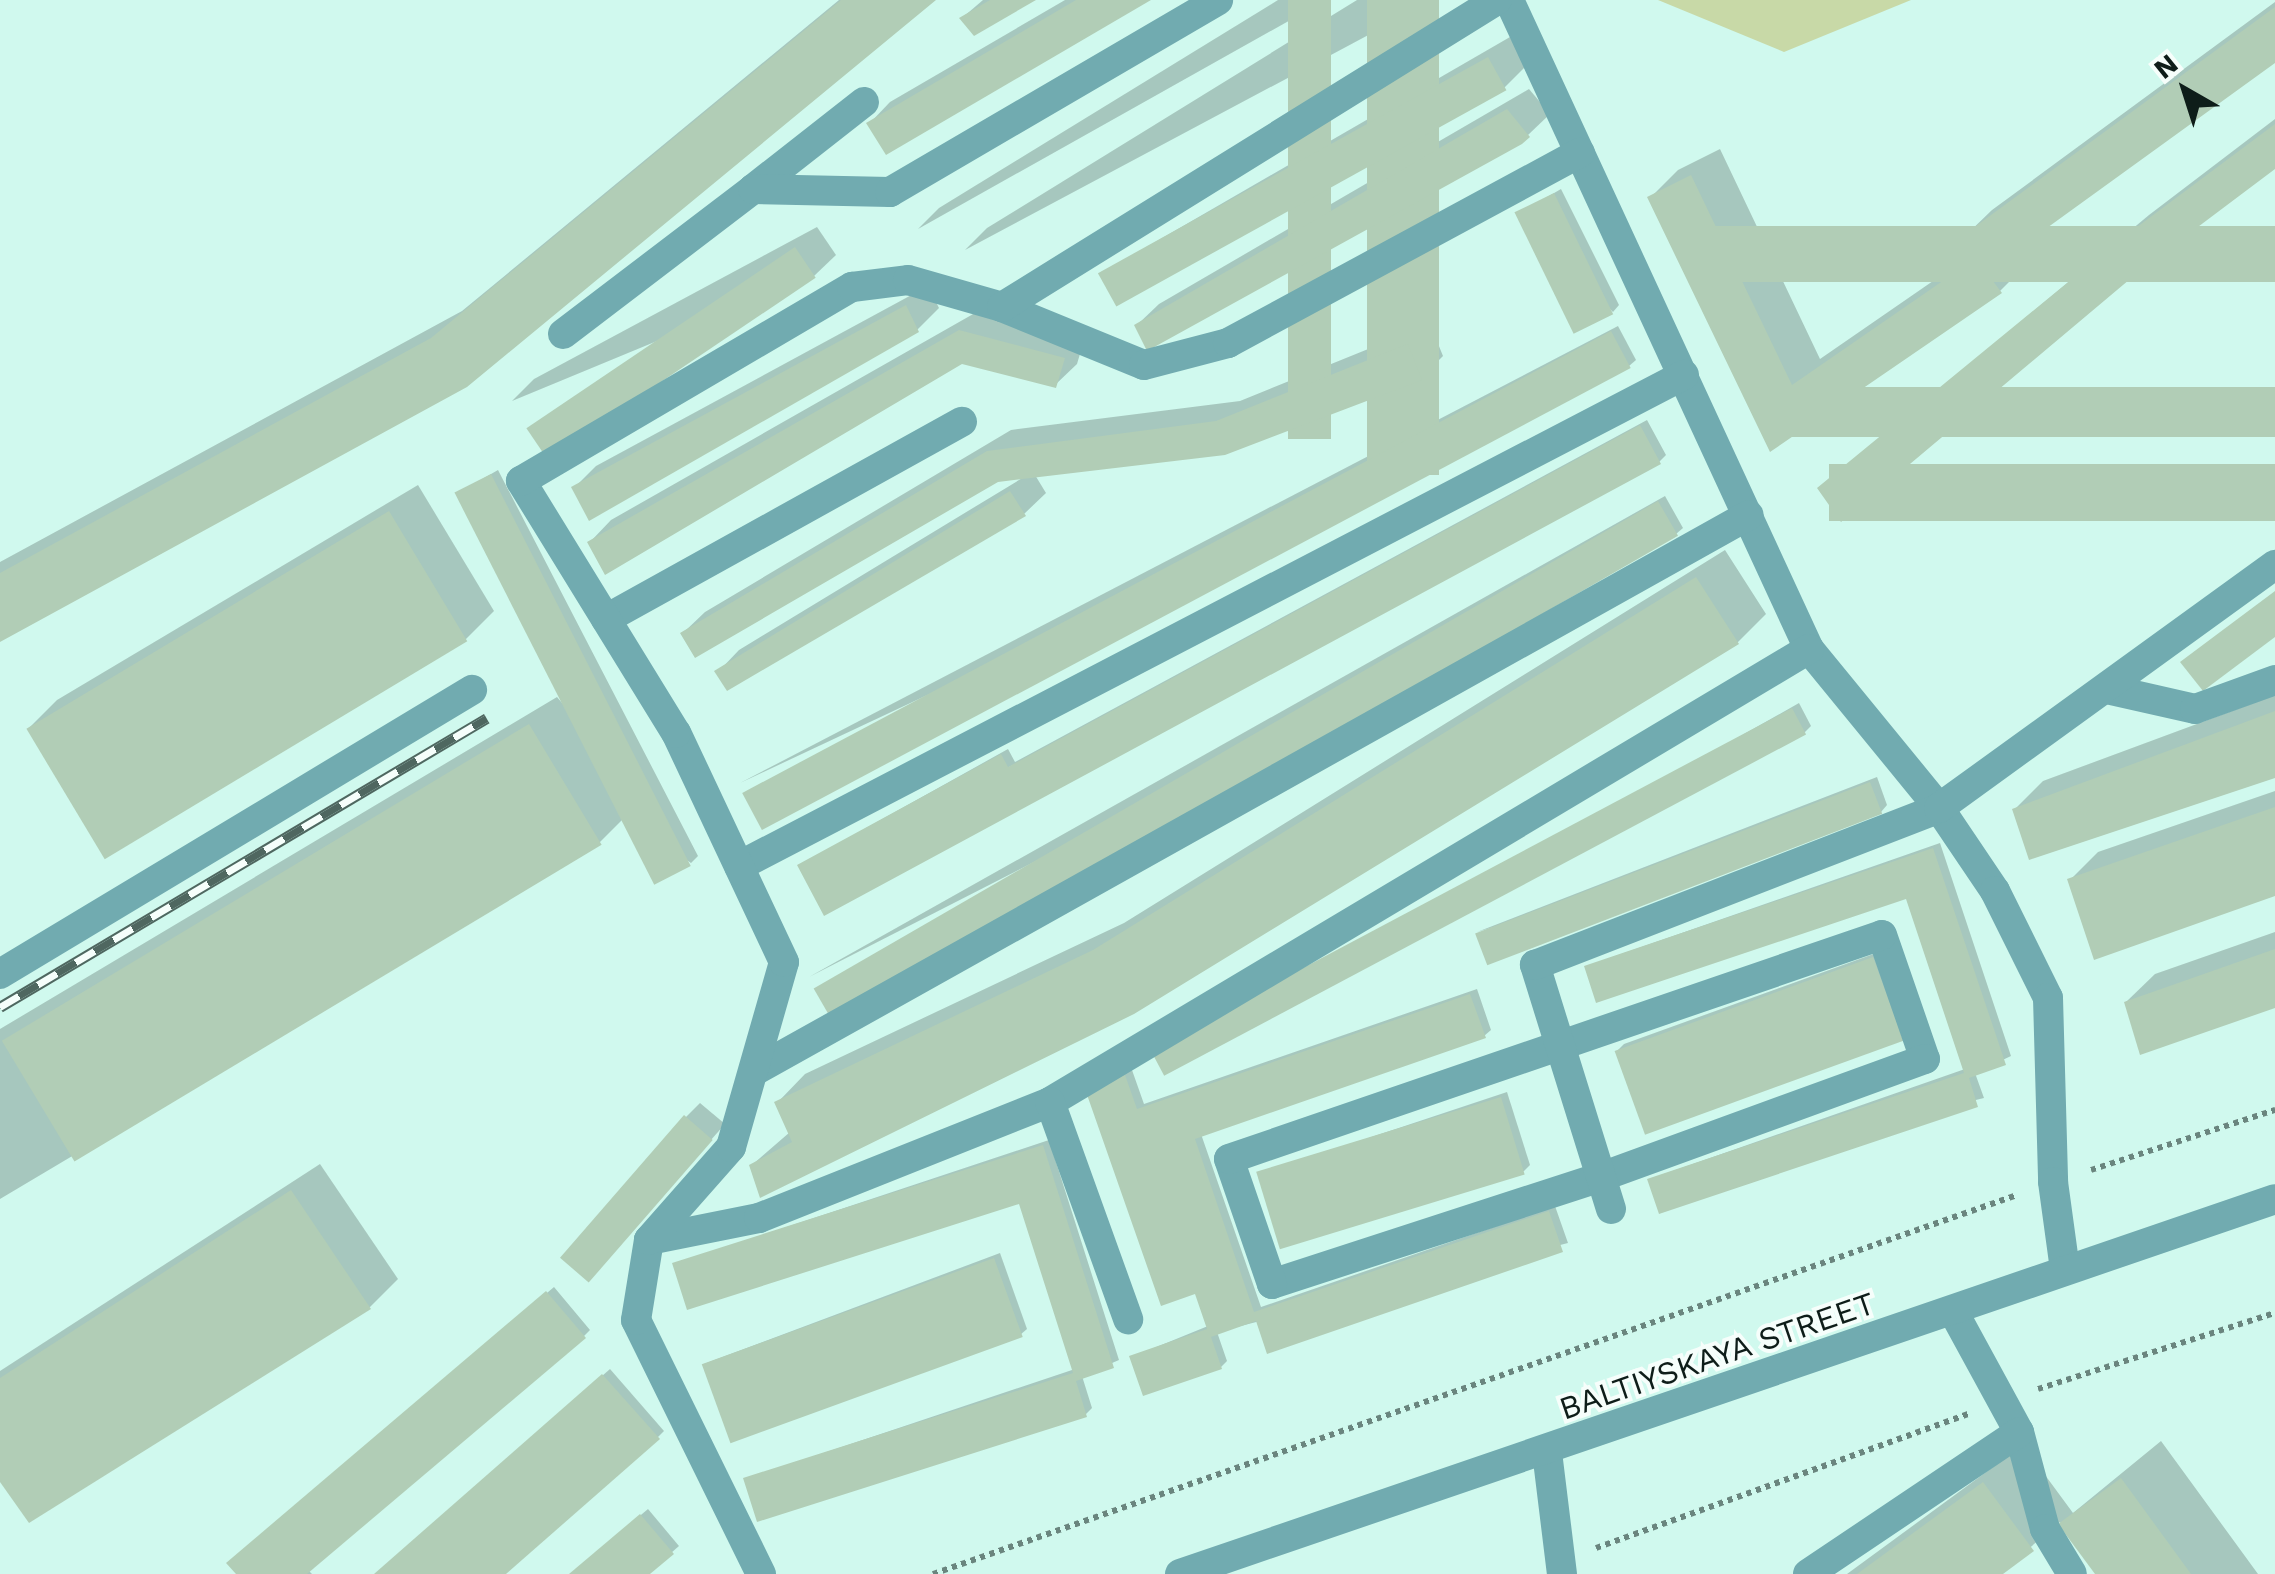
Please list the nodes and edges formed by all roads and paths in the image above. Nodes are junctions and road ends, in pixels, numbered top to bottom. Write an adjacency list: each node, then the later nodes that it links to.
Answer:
1 (1218, 0): 6 (street)
2 (1497, 0): 7 (street)
3 (1509, 0): 5 (street)
4 (864, 102): 6 (street)
5 (1580, 153): 7 (street); 9 (street)
6 (753, 188): 8 (street)
7 (1002, 307): 13 (street)
8 (563, 334)
9 (1684, 375): 11 (street); 19 (street)
10 (962, 422): 13 (street)
11 (1749, 515): 14 (street); 22 (street)
12 (2275, 566): 16 (street)
13 (606, 619): 19 (street)
14 (1810, 649): 18 (street); 23 (street)
15 (2275, 680): 16 (street)
16 (2106, 689): 18 (street)
17 (472, 690): 20 (street)
18 (1939, 808): 21 (street); 26 (street)
19 (739, 866): 22 (street)
20 (0, 974)
21 (1561, 1048): 25 (street); 25 (street); 25 (street)
22 (758, 1069): 29 (street)
23 (1050, 1102): 29 (street); 33 (street)
24 (2275, 1110): 26 (path)
25 (1601, 1177): 28 (street)
26 (2053, 1182): 30 (street); 39 (path)
27 (2275, 1199): 30 (street, BALTIYSKAYA STREET)
28 (1611, 1209)
29 (649, 1240): 38 (street)
30 (2065, 1270): 31 (street, BALTIYSKAYA STREET)
31 (1953, 1311): 34 (street); 36 (street, BALTIYSKAYA STREET)
32 (2275, 1313): 34 (path)
33 (1128, 1320)
34 (2002, 1401): 35 (street); 37 (path)
35 (2019, 1432): 41 (street); 42 (street)
36 (1548, 1452): 37 (street); 40 (street, BALTIYSKAYA STREET)
37 (1563, 1567)
38 (761, 1574)
39 (933, 1574)
40 (1180, 1574)
41 (1808, 1574)
42 (2072, 1574)

